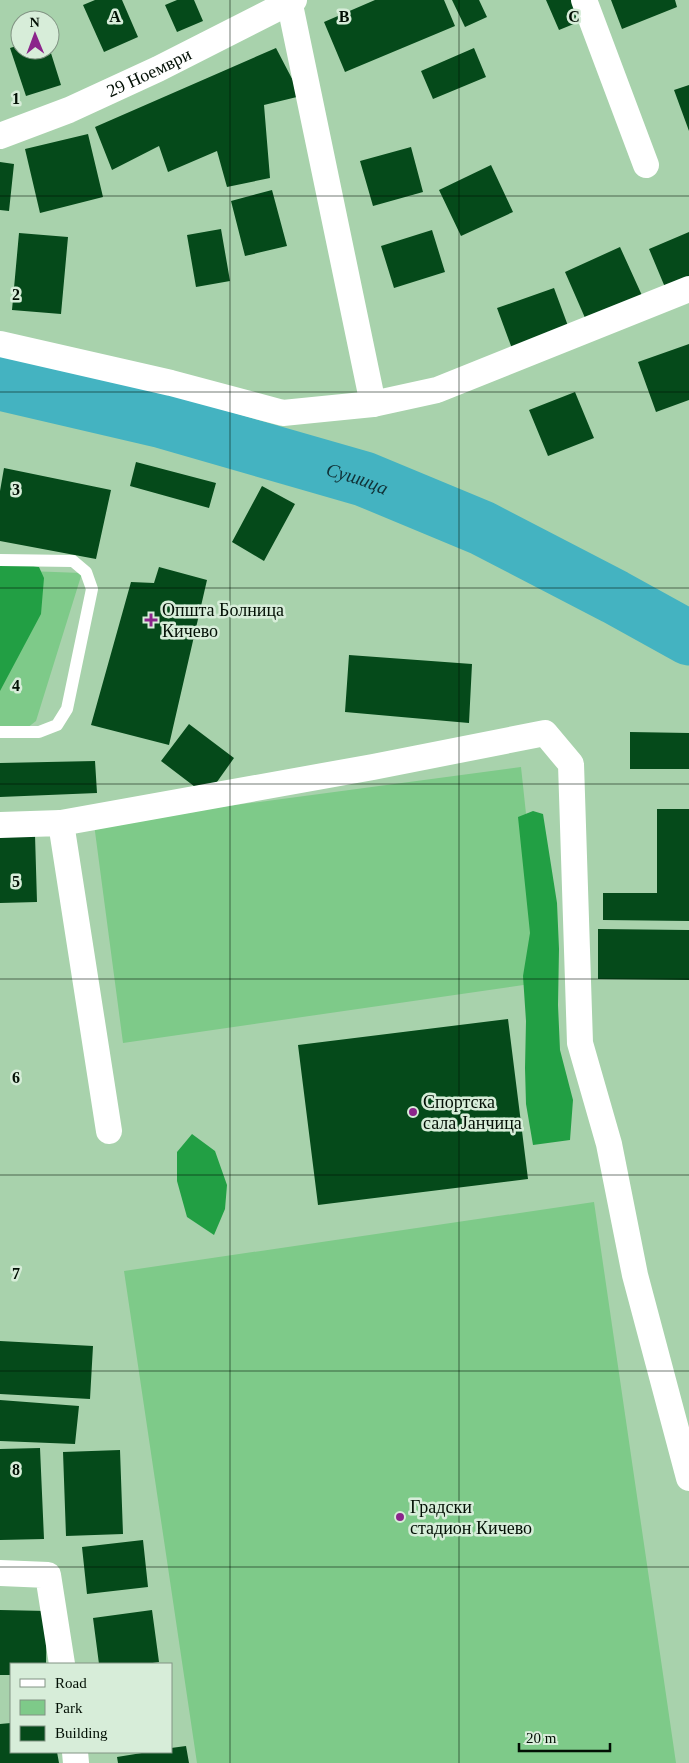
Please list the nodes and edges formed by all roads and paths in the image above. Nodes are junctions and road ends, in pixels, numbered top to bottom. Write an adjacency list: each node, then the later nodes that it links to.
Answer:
1 (584, 0): 4 (street)
2 (291, 1): 3 (street, 29 Ноември); 7 (street)
3 (0, 136)
4 (646, 165)
5 (689, 289): 7 (street)
6 (0, 344): 7 (street)
7 (373, 404)
8 (0, 560): 9 (lane)
9 (0, 732)
10 (61, 823): 11 (street); 12 (street); 13 (street)
11 (0, 825)
12 (109, 1131)
13 (689, 1478)
14 (0, 1573): 15 (street)
15 (62, 1663)

